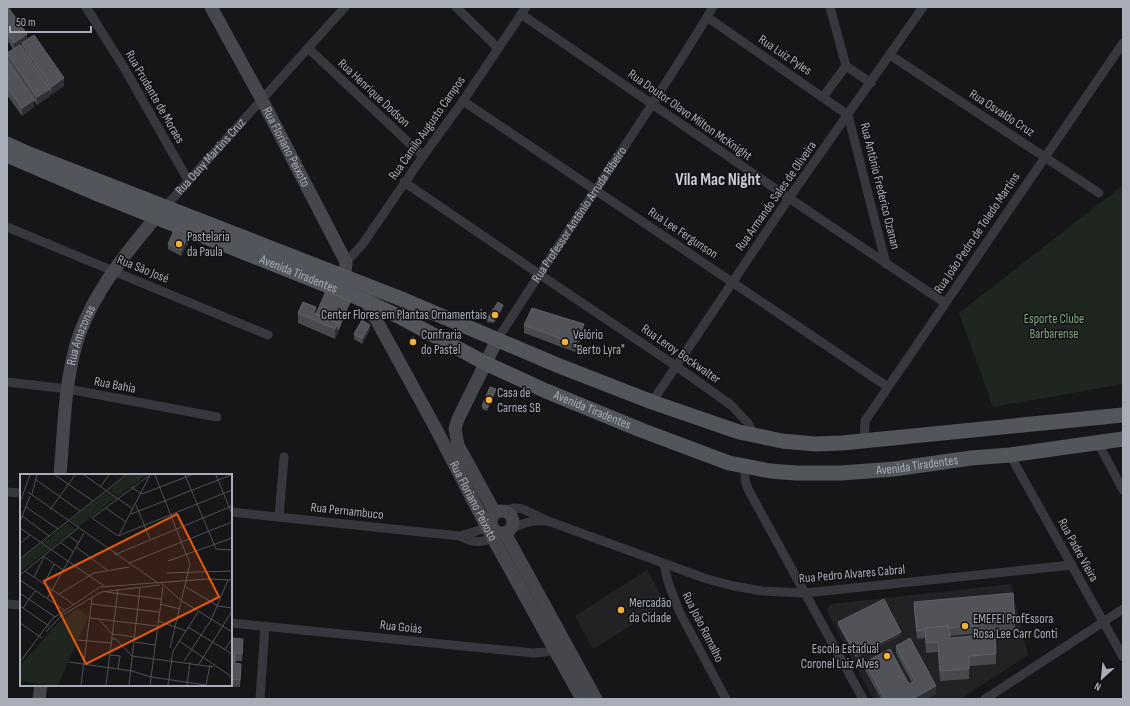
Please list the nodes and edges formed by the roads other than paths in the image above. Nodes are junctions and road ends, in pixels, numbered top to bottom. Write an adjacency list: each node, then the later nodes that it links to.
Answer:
1 (86, 7): 25 (street, Rua Prudente de Moraes)
2 (211, 7): 17 (main road, Rua Floriano Peixoto)
3 (345, 7): 11 (street, Rua Osny Martins Cruz)
4 (456, 7): 12 (street)
5 (713, 7): 9 (street, Rua Professor Antônio Arruda Ribeiro)
6 (830, 7): 14 (street)
7 (923, 7): 13 (street, Rua Armando Sales de Oliveira)
8 (523, 11): 12 (street, Rua Camilo Augusto Campos); 19 (street, Rua Doutor Olavo Milton McKnight)
9 (707, 18): 16 (street, Rua Luiz Pyles); 19 (street, Rua Professor Antônio Arruda Ribeiro)
10 (1123, 43): 24 (street, Rua João Pedro de Toledo Martins)
11 (308, 48): 17 (street, Rua Osny Martins Cruz); 23 (street, Rua Henrique Dodson)
12 (498, 48): 18 (street, Rua Camilo Augusto Campos)
13 (890, 55): 15 (street, Rua Armando Sales de Oliveira); 24 (street, Rua Osvaldo Cruz)
14 (846, 66): 15 (street); 16 (street)
15 (871, 83): 20 (street, Rua Armando Sales de Oliveira)
16 (823, 97): 20 (street, Rua Luiz Pyles)
17 (262, 100): 25 (street, Rua Osny Martins Cruz); 33 (main road, Rua Floriano Peixoto)
18 (463, 101): 23 (street, Rua Camilo Augusto Campos); 27 (street, Rua Lee Fergunson)
19 (653, 104): 27 (street, Rua Professor Antônio Arruda Ribeiro); 29 (street, Rua Doutor Olavo Milton McKnight)
20 (848, 115): 29 (street, Rua Armando Sales de Oliveira); 32 (street, Rua Antônio Frederico Ozanan)
21 (7, 144): 30 (main road, Avenida Tiradentes)
22 (7, 155): 30 (main road, Avenida Tiradentes)
23 (423, 156): 26 (street, Rua Camilo Augusto Campos)
24 (1045, 157): 28 (street, Rua Osvaldo Cruz); 39 (street, Rua João Pedro de Toledo Martins)
25 (188, 180): 30 (street, Rua Osny Martins Cruz)
26 (404, 182): 33 (street, Rua Camilo Augusto Campos); 35 (street, Rua Leroy Bockwalter)
27 (596, 190): 35 (street, Rua Professor Antônio Arruda Ribeiro); 36 (street, Rua Lee Fergunson)
28 (1100, 193)
29 (789, 198): 32 (street, Rua Doutor Olavo Milton McKnight); 36 (street, Rua Armando Sales de Oliveira)
30 (161, 212): 33 (main road, Avenida Tiradentes); 34 (main road, Rua Amazonas); 37 (main road, Avenida Tiradentes)
31 (7, 227): 34 (street, Rua São José)
32 (886, 264): 39 (street, Rua Doutor Olavo Milton McKnight)
33 (346, 270): 37 (main road); 41 (main road, Avenida Tiradentes)
34 (114, 271): 40 (street, Rua São José); 46 (main road, Rua Amazonas)
35 (538, 274): 41 (street, Rua Professor Antônio Arruda Ribeiro); 43 (street, Rua Leroy Bockwalter)
36 (732, 282): 43 (street, Rua Armando Sales de Oliveira); 45 (street, Rua Lee Fergunson)
37 (343, 292): 38 (main road, Avenida Tiradentes)
38 (366, 301): 42 (main road, Avenida Tiradentes); 50 (main road, Rua Floriano Peixoto)
39 (945, 303): 45 (street, Rua João Pedro de Toledo Martins)
40 (268, 335)
41 (497, 340): 42 (main road, Rua Professor Antônio Arruda Ribeiro); 47 (main road, Avenida Tiradentes)
42 (485, 363): 51 (main road, Rua Professor Antônio Arruda Ribeiro); 58 (main road, Avenida Tiradentes)
43 (676, 366): 47 (street, Rua Armando Sales de Oliveira); 52 (street, Rua Leroy Bockwalter)
44 (7, 382): 46 (street, Rua Bahia)
45 (888, 387): 54 (street, Rua João Pedro de Toledo Martins)
46 (68, 389): 49 (street, Rua Bahia); 59 (main road, Rua Amazonas)
47 (652, 402): 52 (main road, Avenida Tiradentes)
48 (1123, 415): 54 (main road, Avenida Tiradentes)
49 (217, 417)
50 (435, 427): 51 (main road); 65 (main road, Rua Floriano Peixoto)
51 (455, 429): 65 (main road, Rua Floriano Peixoto)
52 (754, 435): 54 (main road, Avenida Tiradentes)
53 (1123, 439): 55 (main road, Avenida Tiradentes)
54 (864, 442)
55 (1098, 443): 56 (main road, Avenida Tiradentes); 60 (street)
56 (1010, 455): 58 (main road, Avenida Tiradentes); 70 (street, Rua Padre Vieira)
57 (284, 457): 64 (street)
58 (745, 466): 71 (street)
59 (60, 474)
60 (1123, 490)
61 (7, 492): 62 (street)
62 (20, 493)
63 (232, 512): 64 (street, Rua Pernambuco)
64 (279, 516): 68 (street, Rua Pernambuco)
65 (493, 517): 66 (street, Rua Pedro Alvares Cabral); 67 (main road, Rua Floriano Peixoto); 67 (main road); 68 (street, Rua Pernambuco)
66 (548, 521): 67 (street, Rua Pedro Alvares Cabral); 69 (street, Rua Pedro Alvares Cabral)
67 (503, 533): 68 (street, Rua Pernambuco); 78 (main road, Rua Floriano Peixoto)
68 (460, 536)
69 (664, 564): 71 (street, Rua Pedro Alvares Cabral); 85 (street, Rua João Ramalho)
70 (1072, 565): 71 (street, Rua Pedro Alvares Cabral); 75 (street, Rua Padre Vieira)
71 (805, 593): 86 (street)
72 (7, 604): 73 (street)
73 (20, 605)
74 (1123, 609): 75 (street)
75 (1103, 622): 79 (street, Rua Padre Vieira); 87 (street)
76 (232, 623): 77 (street, Rua Goiás)
77 (265, 626): 78 (street, Rua Goiás); 82 (street)
78 (561, 646): 83 (main road, Rua Floriano Peixoto); 84 (main road, Rua Floriano Peixoto)
79 (1123, 657)
80 (41, 686): 81 (main road)
81 (39, 699)
82 (260, 699)
83 (582, 699)
84 (596, 699)
85 (726, 699)
86 (863, 699)
87 (985, 699)

